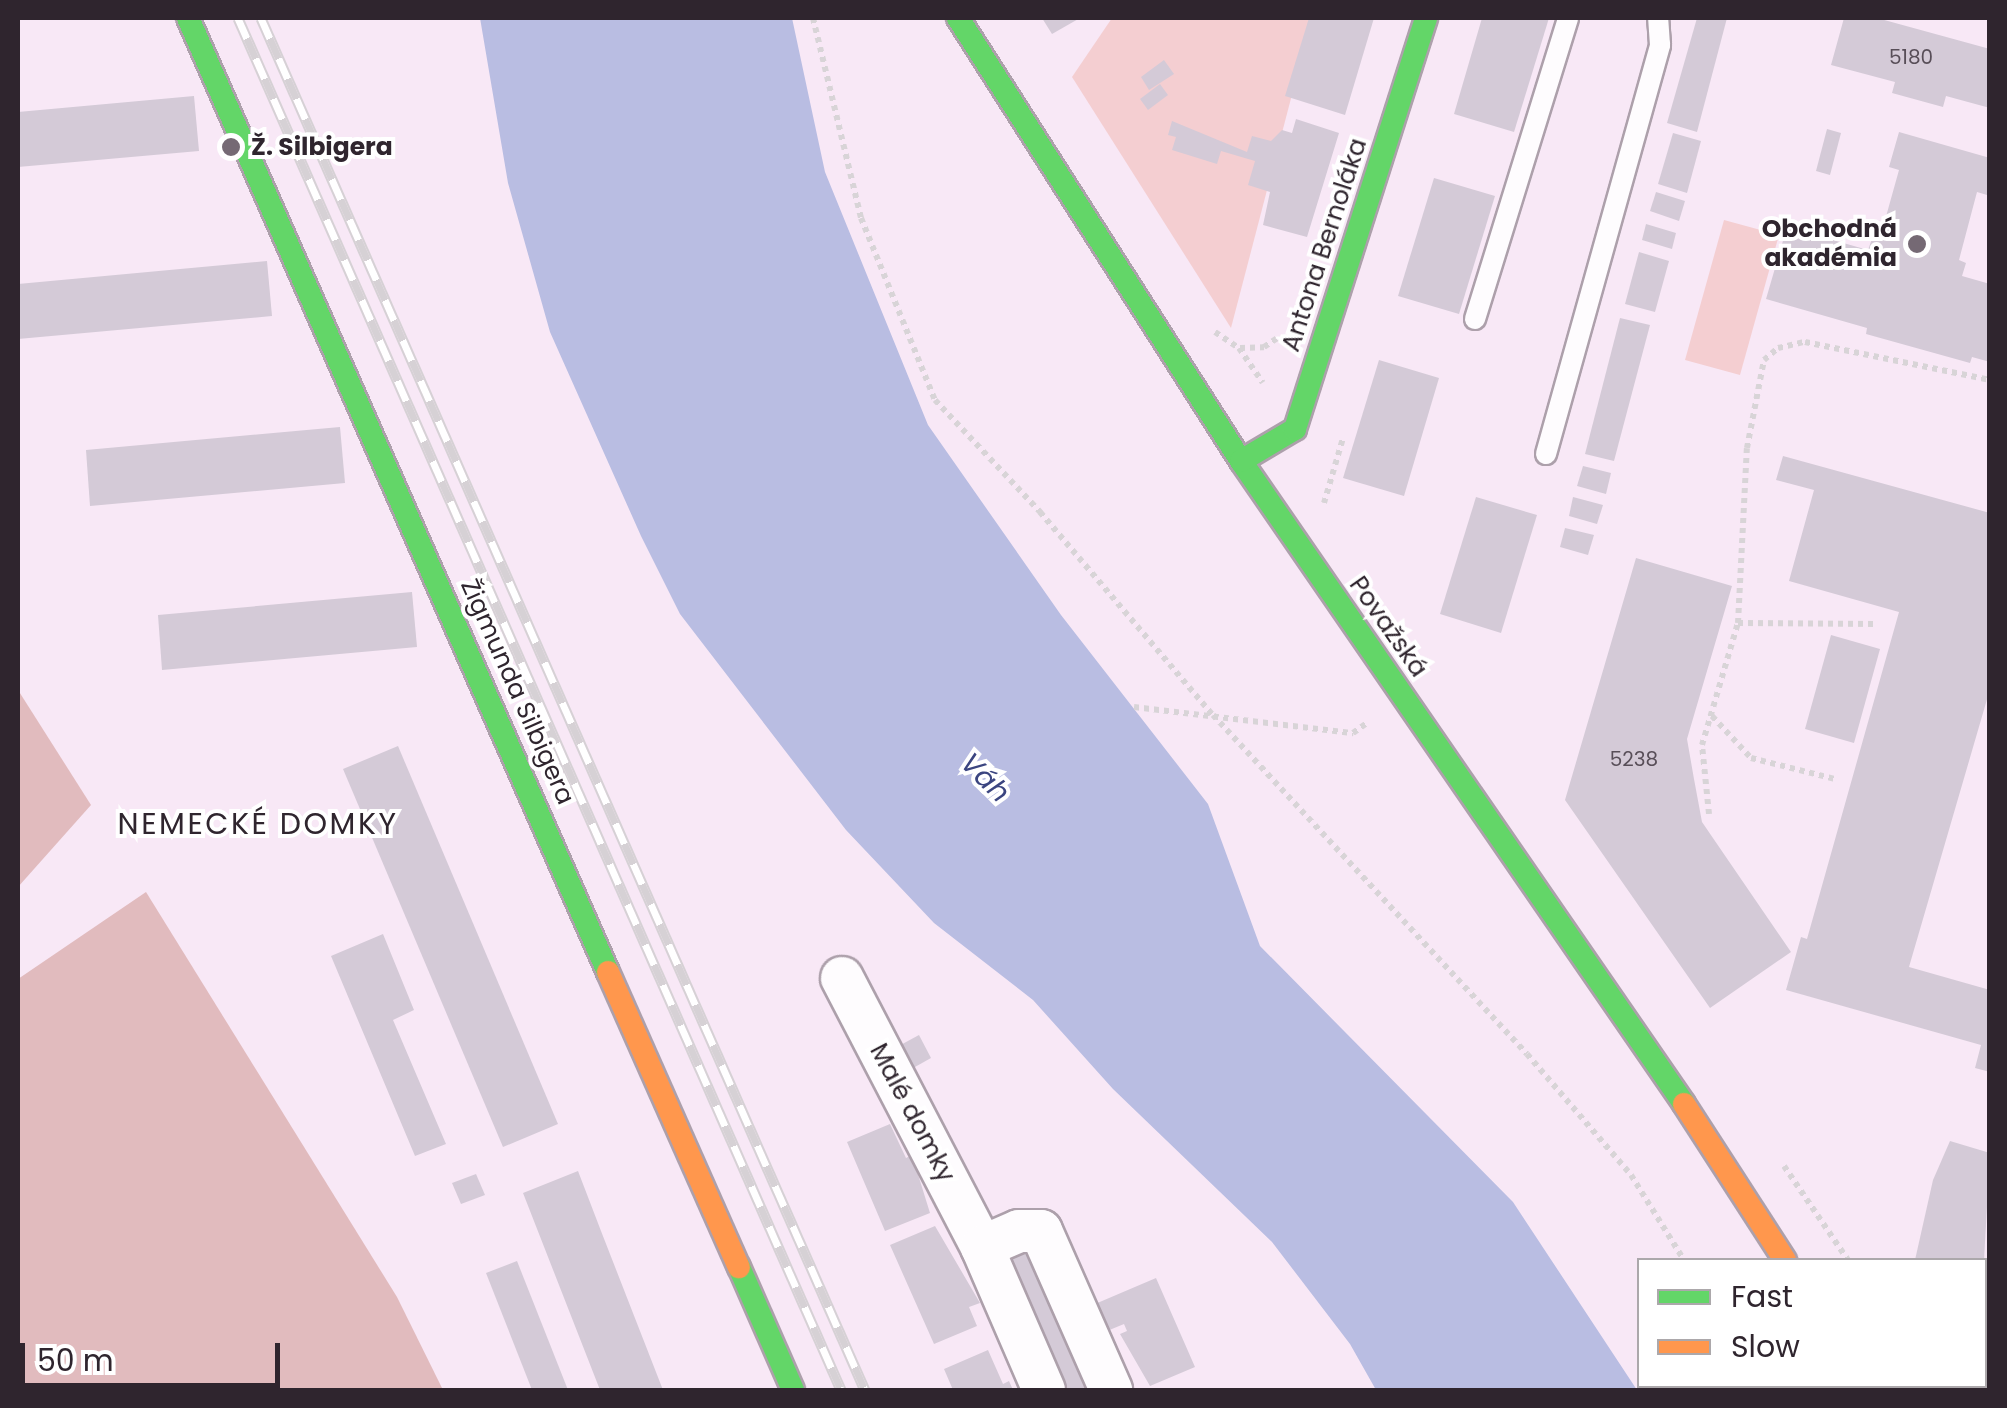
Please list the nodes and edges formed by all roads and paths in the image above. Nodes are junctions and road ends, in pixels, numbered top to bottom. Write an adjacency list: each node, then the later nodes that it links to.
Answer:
1 (188, 18): 30 (street, Žigmunda Silbigera)
2 (813, 18): 20 (path)
3 (958, 18): 13 (street, Považská)
4 (1426, 18): 11 (street, Antona Bernoláka)
5 (1568, 18): 7 (lane)
6 (1658, 18): 12 (lane)
7 (1475, 319)
8 (1208, 324): 11 (path)
9 (1990, 380): 16 (path)
10 (1347, 423): 14 (path)
11 (1295, 429): 13 (street); 14 (path)
12 (1546, 454)
13 (1240, 461): 18 (street, Považská)
14 (1330, 479): 15 (path)
15 (1334, 517)
16 (1738, 624): 17 (path); 21 (path)
17 (1875, 624)
18 (1403, 696): 20 (path); 28 (street, Považská)
19 (1134, 708): 20 (path)
20 (1213, 715): 27 (path)
21 (1711, 715): 22 (path); 23 (path)
22 (1835, 779)
23 (1709, 814)
24 (842, 978): 26 (street, Malé domky)
25 (1778, 1157): 29 (path)
26 (982, 1247): 31 (street, Malé domky); 32 (street)
27 (1683, 1258)
28 (1784, 1258)
29 (1847, 1258)
30 (793, 1390)
31 (1044, 1390)
32 (1112, 1390)

